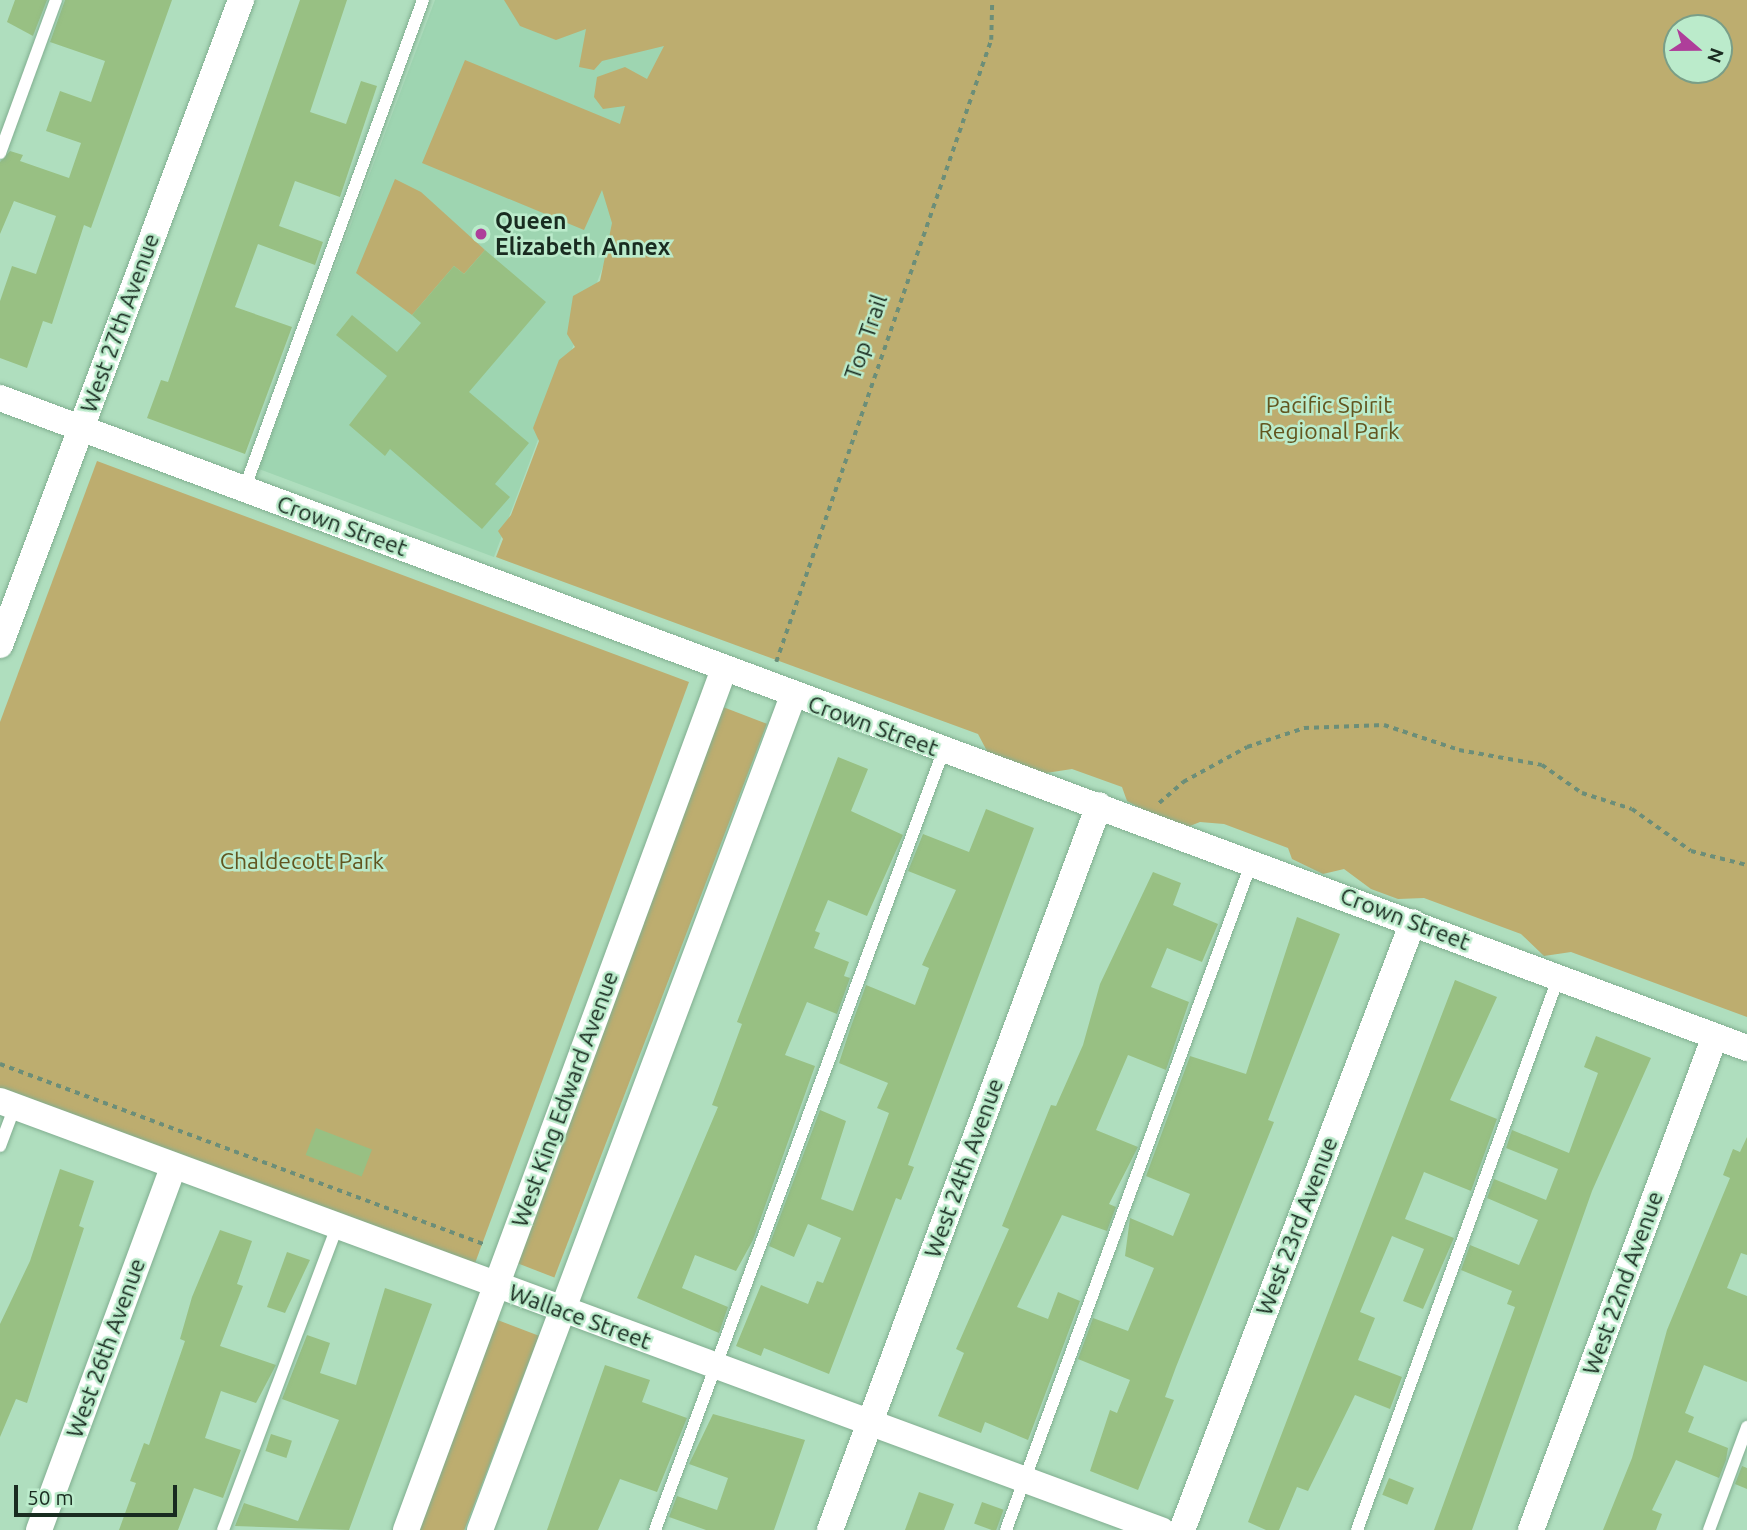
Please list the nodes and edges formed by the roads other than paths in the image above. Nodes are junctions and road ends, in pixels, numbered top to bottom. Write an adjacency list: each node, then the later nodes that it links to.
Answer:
1 (56, 0): 4 (lane)
2 (241, 0): 6 (street, West 27th Avenue)
3 (423, 0): 7 (lane)
4 (0, 153)
5 (0, 398): 6 (street, Crown Street)
6 (81, 429): 7 (street, Crown Street); 8 (street, West 27th Avenue)
7 (244, 490): 9 (street, Crown Street)
8 (0, 645)
9 (724, 669): 10 (street, Crown Street); 22 (street, West King Edward Avenue)
10 (793, 696): 11 (street, Crown Street); 23 (street)
11 (943, 751): 12 (street, Crown Street); 24 (lane)
12 (1099, 805): 13 (street, Crown Street); 25 (street, West 24th Avenue)
13 (1252, 861): 14 (street, Crown Street); 27 (lane)
14 (1412, 922): 15 (street, Crown Street); 36 (street, West 23rd Avenue)
15 (1559, 976): 16 (street, Crown Street); 37 (lane)
16 (1715, 1036): 17 (street, Crown Street); 38 (street, West 22nd Avenue)
17 (1747, 1048)
18 (8, 1103): 19 (lane); 20 (street, Wallace Street)
19 (0, 1146)
20 (174, 1166): 21 (street, Wallace Street); 28 (street, West 26th Avenue)
21 (337, 1227): 22 (street, Wallace Street); 29 (lane)
22 (496, 1286): 23 (street, Wallace Street); 30 (street, West King Edward Avenue)
23 (562, 1310): 24 (street, Wallace Street); 31 (street)
24 (715, 1367): 25 (street, Wallace Street); 32 (lane)
25 (870, 1422): 27 (street, Wallace Street); 33 (street, West 24th Avenue)
26 (1747, 1427): 39 (lane)
27 (1025, 1478): 34 (lane); 35 (street, Wallace Street)
28 (39, 1530)
29 (223, 1530)
30 (406, 1530)
31 (481, 1530)
32 (655, 1530)
33 (830, 1530)
34 (1006, 1530)
35 (1161, 1530)
36 (1182, 1530)
37 (1357, 1530)
38 (1531, 1530)
39 (1709, 1530)

